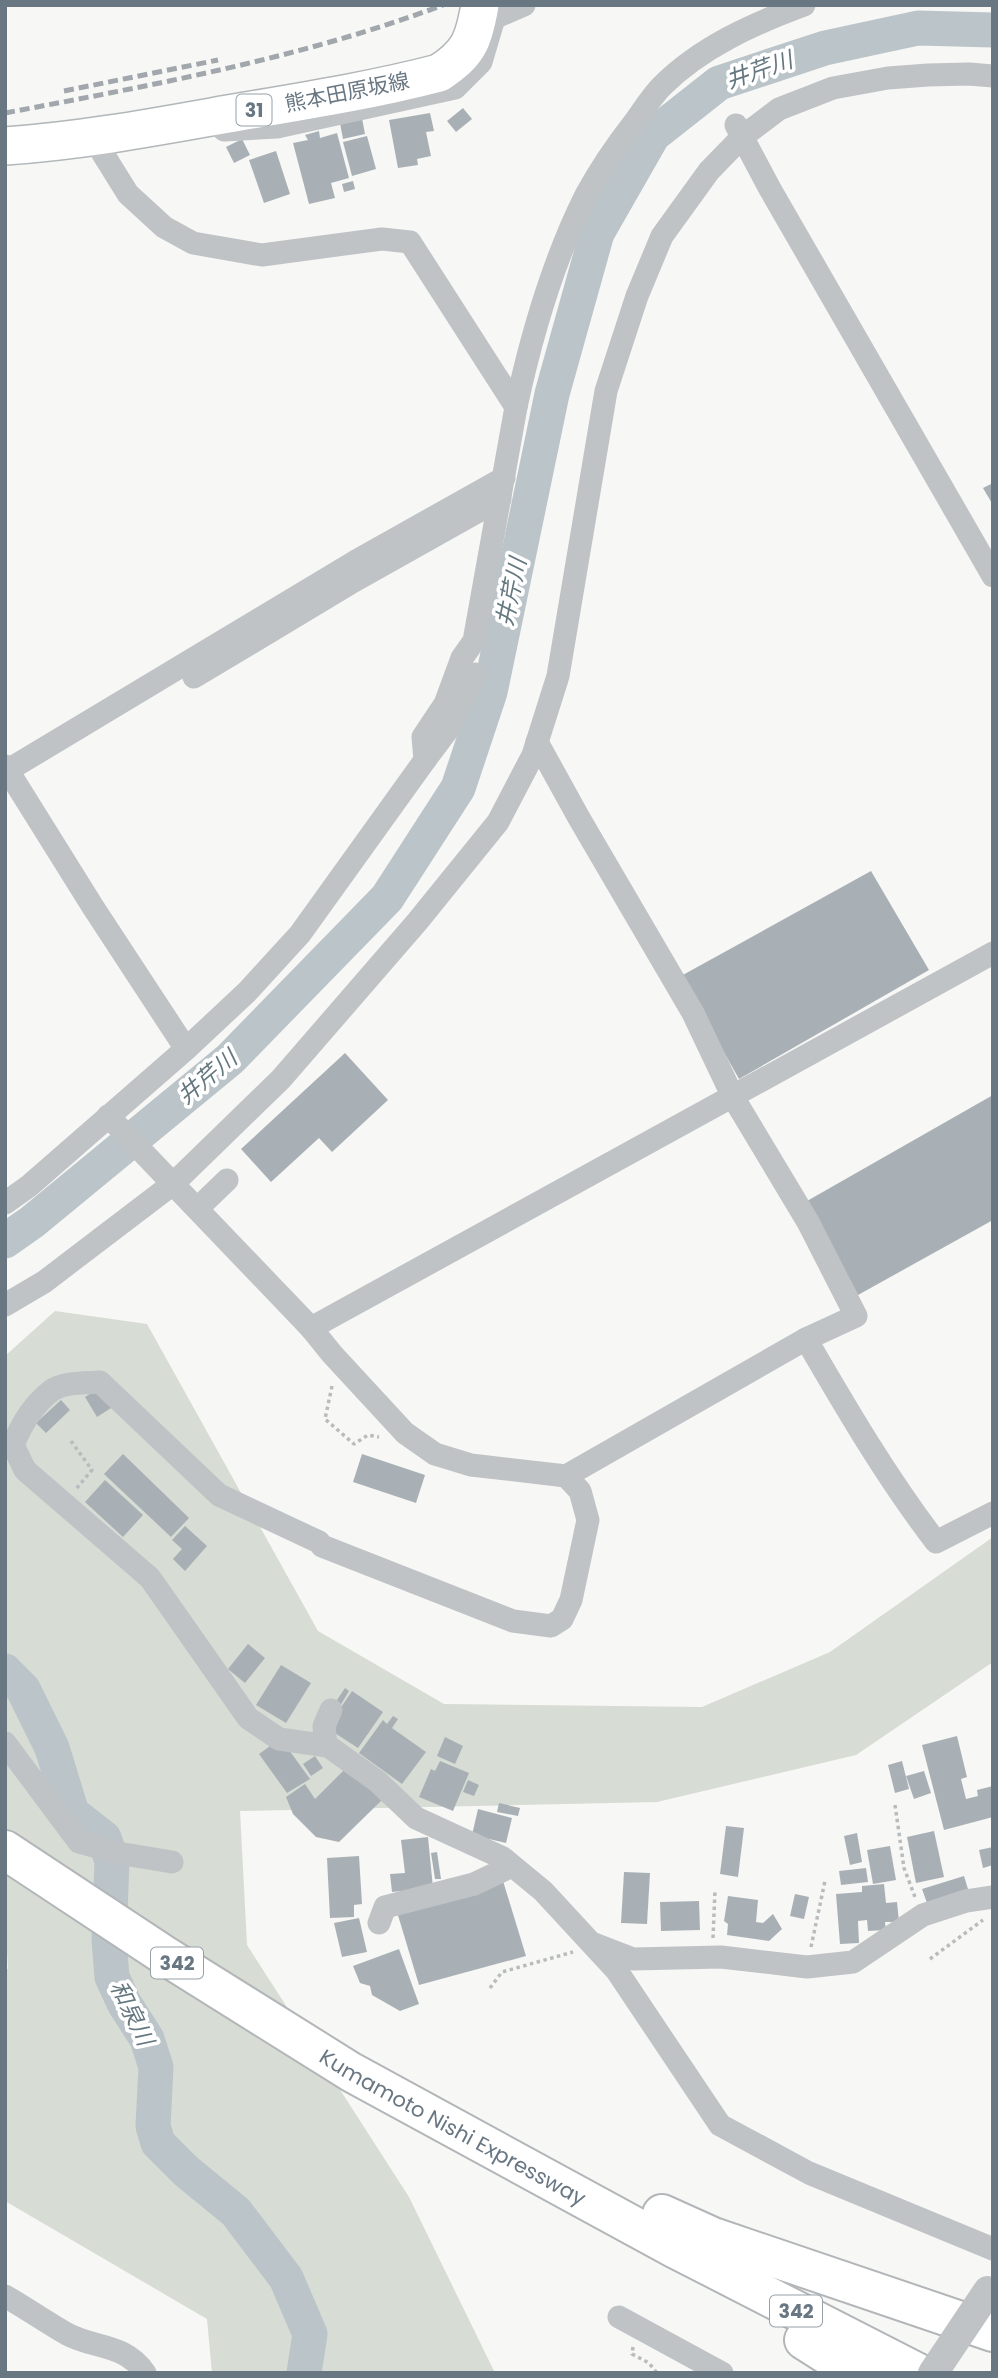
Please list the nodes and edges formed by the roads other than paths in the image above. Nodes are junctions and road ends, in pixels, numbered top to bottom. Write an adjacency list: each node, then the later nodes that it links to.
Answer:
1 (524, 5): 6 (street)
2 (804, 5): 8 (street)
3 (478, 16): 6 (main road, 熊本田原坂線 / 31)
4 (993, 76): 5 (street)
5 (739, 130): 10 (street); 12 (street)
6 (101, 142): 7 (main road, 熊本田原坂線 / 31); 8 (street)
7 (5, 146)
8 (516, 407): 9 (street)
9 (502, 488): 13 (street); 14 (street)
10 (993, 576)
11 (475, 674): 13 (street)
12 (537, 742): 17 (street); 20 (street)
13 (425, 760): 16 (street)
14 (8, 776): 16 (street)
15 (993, 953): 17 (street)
16 (186, 1049): 18 (street)
17 (733, 1097): 24 (street); 25 (street)
18 (111, 1119): 20 (street); 21 (street)
19 (227, 1181): 22 (street)
20 (174, 1183): 22 (street); 23 (street)
21 (5, 1203)
22 (198, 1208): 24 (street)
23 (5, 1305)
24 (311, 1328): 26 (street)
25 (806, 1339): 26 (street); 27 (street)
26 (566, 1476): 30 (street)
27 (993, 1513)
28 (331, 1710): 30 (street)
29 (5, 1743): 32 (street)
30 (326, 1746): 33 (street)
31 (5, 1850): 37 (highway, Kumamoto Nishi Expressway / 342)
32 (172, 1863)
33 (512, 1866): 35 (street); 36 (street)
34 (991, 1906): 36 (street)
35 (379, 1923)
36 (591, 1943): 39 (street)
37 (351, 2072): 38 (highway, Kumamoto Nishi Expressway / 342); 43 (highway)
38 (674, 2248): 46 (highway); 47 (highway, Kumamoto Nishi Expressway / 342)
39 (993, 2249)
40 (988, 2291): 48 (street, bridge)
41 (5, 2295): 44 (street)
42 (620, 2317): 45 (street)
43 (993, 2332)
44 (145, 2373)
45 (722, 2373)
46 (856, 2373)
47 (918, 2373)
48 (933, 2373)

